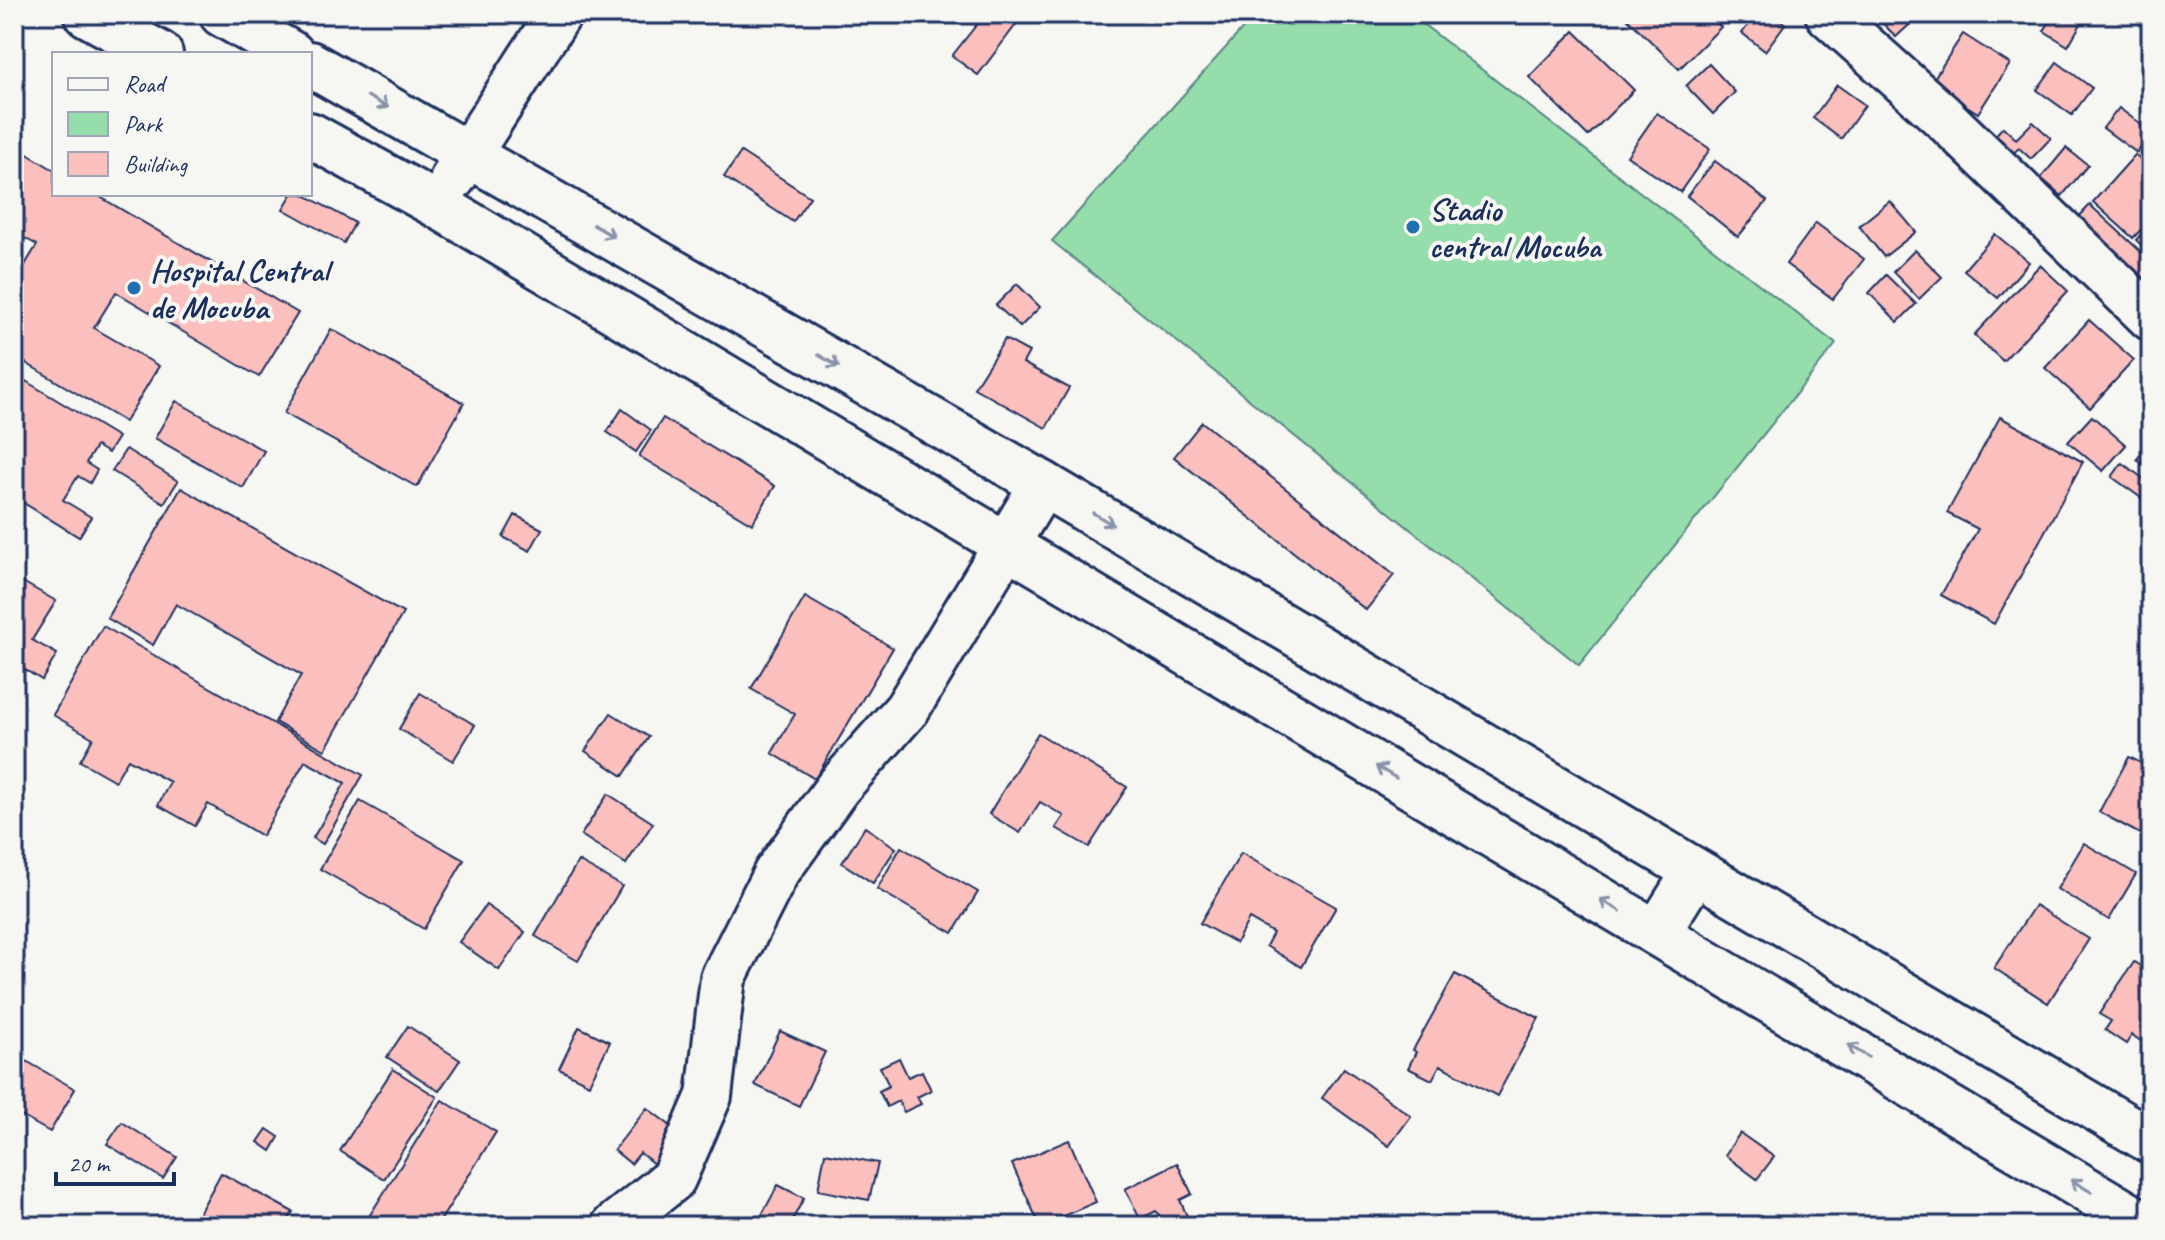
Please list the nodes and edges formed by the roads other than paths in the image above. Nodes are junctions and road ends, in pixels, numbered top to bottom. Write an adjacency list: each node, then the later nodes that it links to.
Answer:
1 (87, 14): 5 (street)
2 (222, 14): 6 (street)
3 (559, 14): 9 (street)
4 (1828, 14): 11 (street)
5 (156, 52)
6 (288, 52)
7 (312, 65): 9 (street, one-way to 9)
8 (312, 136): 10 (street)
9 (468, 153): 10 (street); 12 (street, one-way to 12)
10 (437, 205): 13 (street)
11 (2151, 318)
12 (1043, 484): 13 (street); 14 (street, one-way to 14)
13 (1007, 547): 15 (street, one-way to 13); 17 (street)
14 (1695, 872): 15 (street); 16 (street)
15 (1657, 933): 18 (street, one-way to 15)
16 (2151, 1141)
17 (614, 1226)
18 (2147, 1226)

